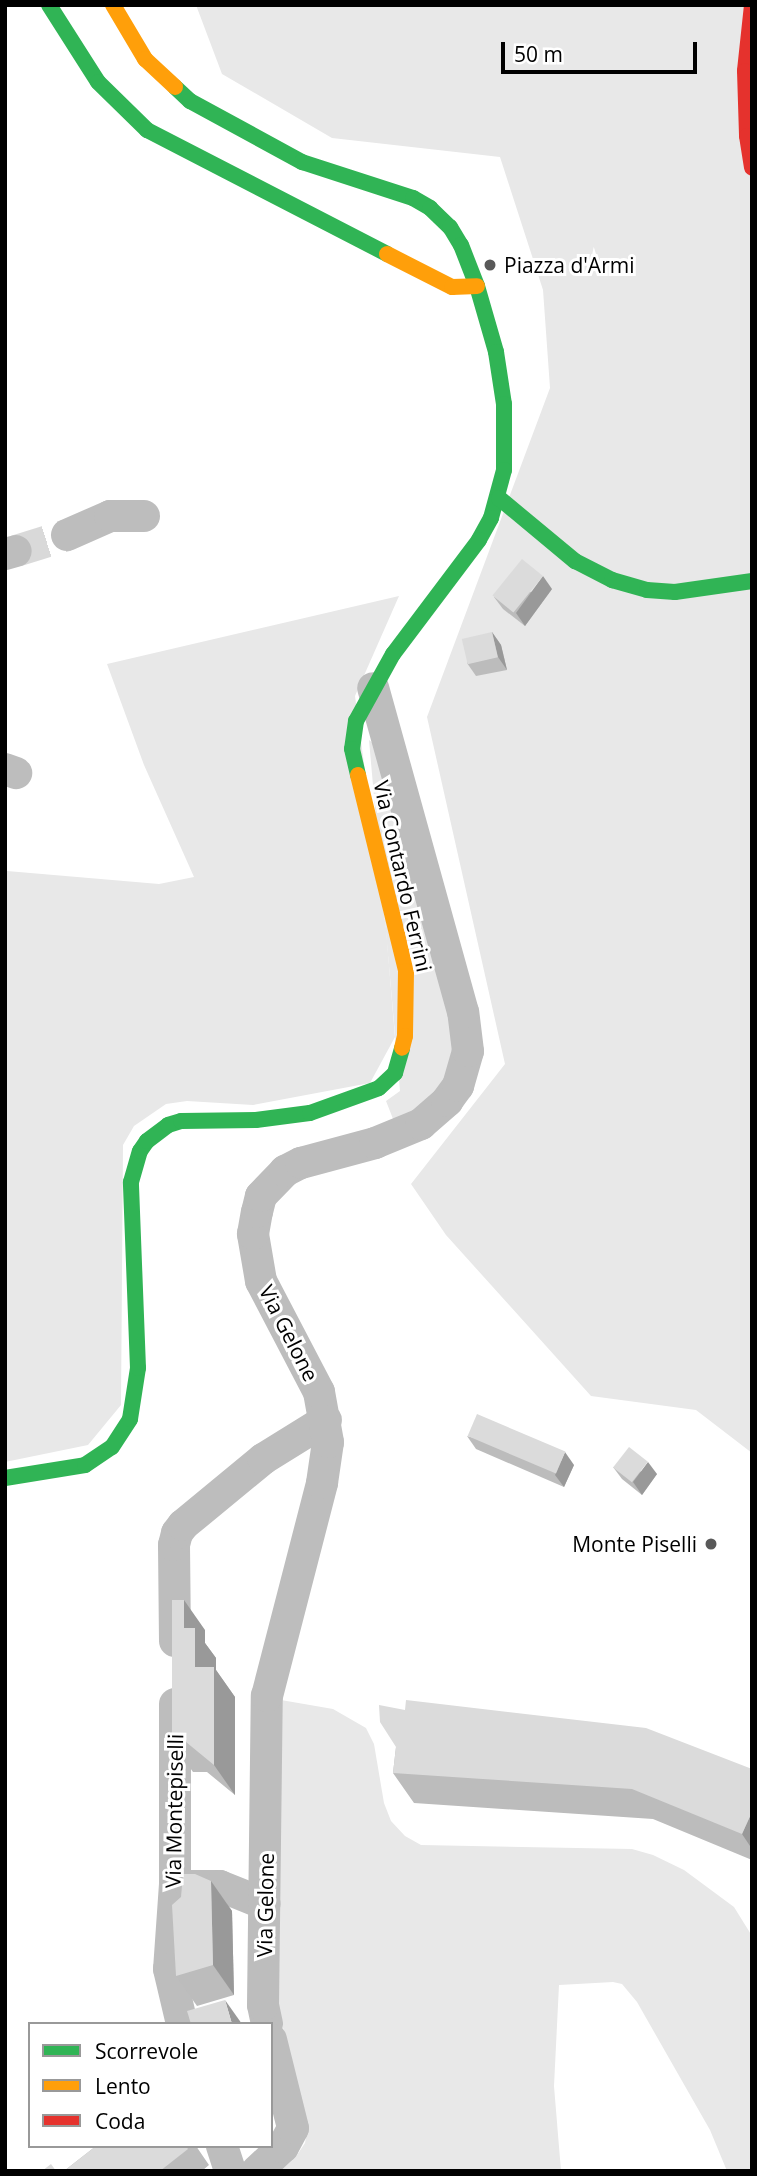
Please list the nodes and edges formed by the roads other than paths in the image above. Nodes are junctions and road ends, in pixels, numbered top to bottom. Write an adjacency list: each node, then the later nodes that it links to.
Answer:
1 (49, 5): 5 (main road)
2 (113, 5): 5 (main road, Via Contardo Ferrini)
3 (752, 5): 4 (main road)
4 (752, 168)
5 (477, 286): 6 (main road, Via Contardo Ferrini)
6 (499, 498): 9 (main road); 10 (main road, Via Contardo Ferrini)
7 (144, 516): 8 (street)
8 (67, 535)
9 (752, 581)
10 (373, 688): 11 (street, Via Gelone); 12 (main road, Via Contardo Ferrini)
11 (326, 1420): 13 (street, Via Gelone); 14 (street, Via Montepiselli)
12 (5, 1478)
13 (265, 1904): 14 (street); 15 (street, Via Gelone)
14 (172, 1987): 16 (street, Via Montepiselli)
15 (237, 2017)
16 (181, 2022)
17 (273, 2048): 20 (street)
18 (223, 2148): 19 (street)
19 (230, 2171)
20 (257, 2171)

